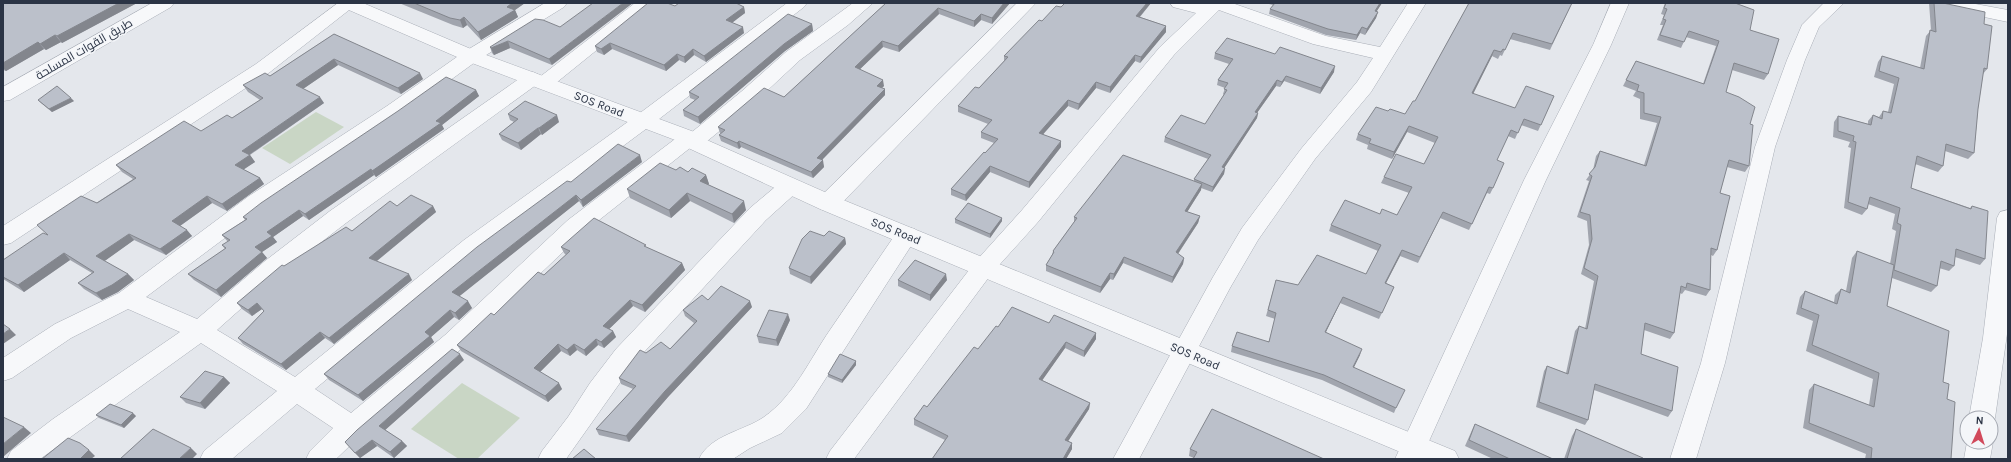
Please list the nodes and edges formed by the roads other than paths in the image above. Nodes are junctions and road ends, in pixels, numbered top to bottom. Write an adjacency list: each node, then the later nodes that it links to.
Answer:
1 (165, 3): 18 (street, طريق القوات المسلحة)
2 (349, 3): 16 (street, SOS Road); 25 (street)
3 (558, 3): 16 (street)
4 (646, 3): 17 (street)
5 (798, 3): 19 (street)
6 (864, 3): 20 (street)
7 (1028, 3): 22 (street)
8 (1180, 3): 13 (street)
9 (1417, 3): 15 (street)
10 (1620, 3): 34 (street)
11 (1835, 3): 43 (street)
12 (1943, 3): 14 (street)
13 (1213, 6): 15 (street); 26 (street)
14 (2008, 16)
15 (1383, 54): 29 (street)
16 (471, 56): 17 (street, SOS Road); 27 (street)
17 (539, 81): 19 (street, SOS Road); 28 (street)
18 (3, 95)
19 (643, 121): 20 (street, SOS Road); 31 (street)
20 (691, 140): 21 (street, SOS Road); 33 (street)
21 (790, 186): 22 (street, SOS Road); 38 (street)
22 (828, 203): 24 (street, SOS Road)
23 (2008, 218): 32 (street)
24 (907, 235): 26 (street, SOS Road); 39 (street)
25 (3, 237)
26 (984, 267): 29 (street, SOS Road); 40 (street)
27 (128, 299): 28 (street); 30 (street)
28 (200, 331): 31 (street); 35 (street)
29 (1185, 351): 34 (street, SOS Road); 41 (street)
30 (3, 371)
31 (296, 390): 33 (street); 36 (street)
32 (1983, 410)
33 (352, 428): 37 (street)
34 (1411, 452): 42 (street, SOS Road)
35 (20, 459)
36 (213, 459)
37 (319, 459)
38 (550, 459)
39 (712, 459)
40 (839, 459)
41 (1126, 459)
42 (1446, 459)
43 (1683, 459)

